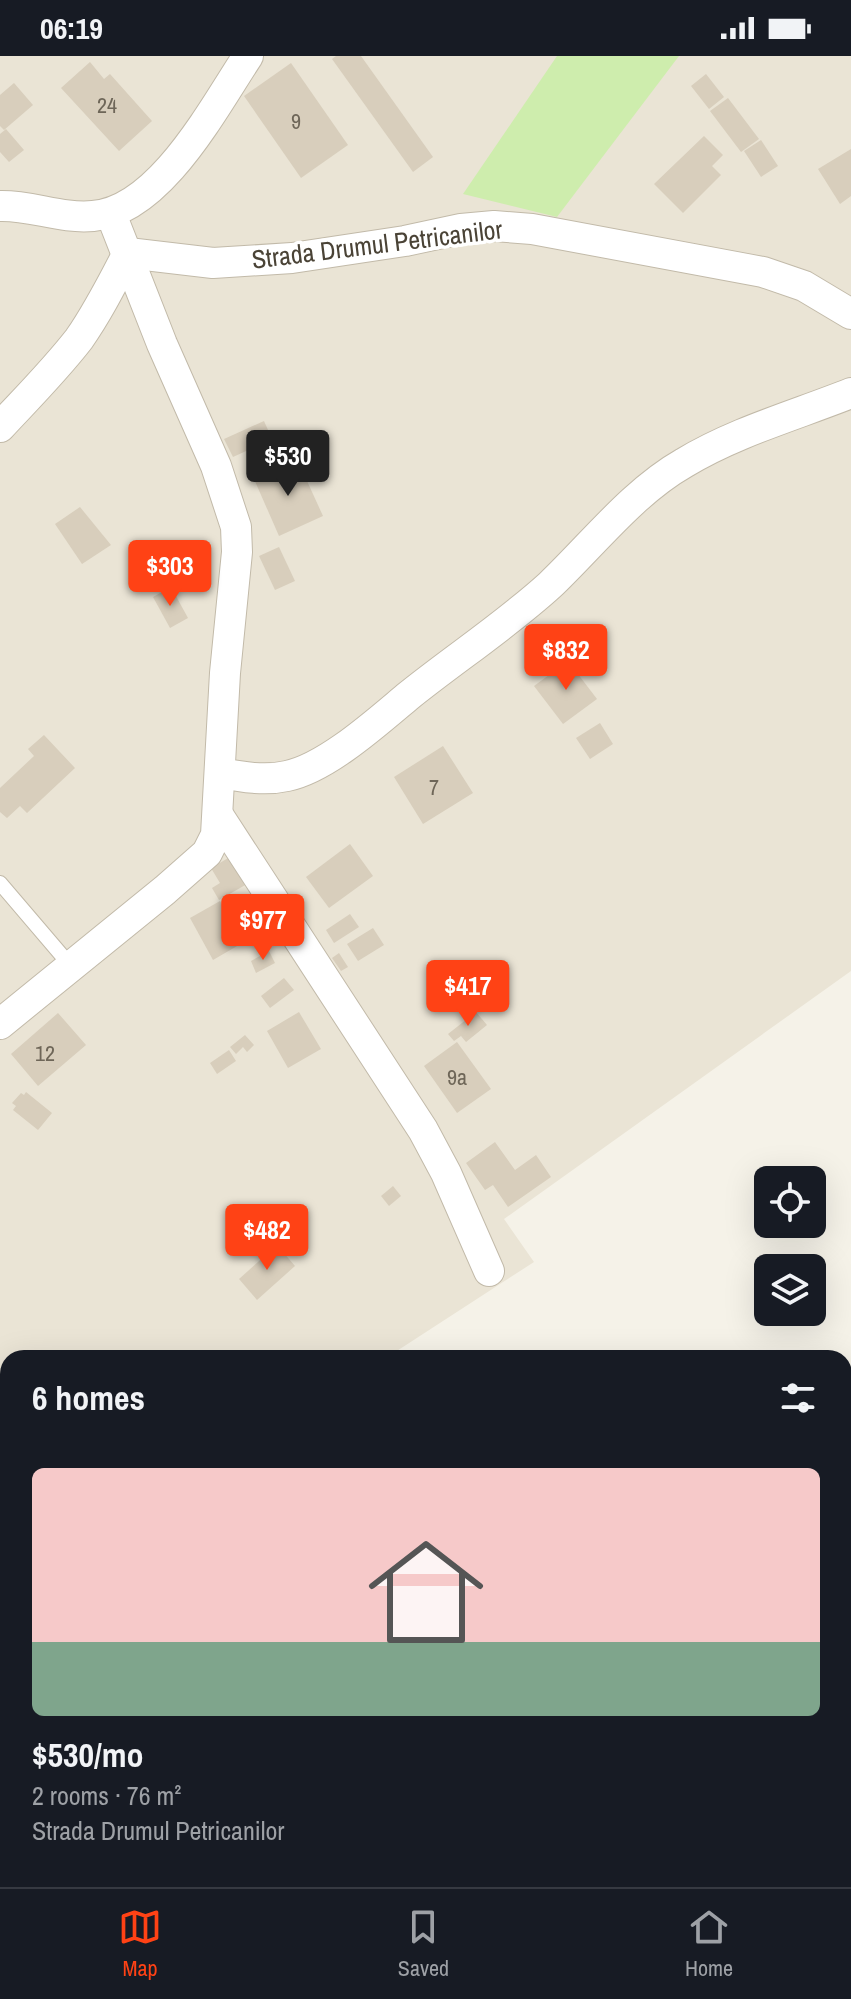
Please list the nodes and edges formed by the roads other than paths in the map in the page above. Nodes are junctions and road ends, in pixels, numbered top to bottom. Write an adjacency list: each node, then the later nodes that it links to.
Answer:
1 (248, 56): 3 (street)
2 (0, 206): 3 (street)
3 (111, 214): 4 (street)
4 (128, 253): 5 (street, Strada Drumul Petricanilor); 7 (street); 8 (street)
5 (851, 314)
6 (851, 393): 8 (street)
7 (0, 427)
8 (220, 773): 9 (street)
9 (218, 815): 11 (street); 13 (street)
10 (0, 883): 11 (lane)
11 (70, 965): 12 (street)
12 (0, 1024)
13 (489, 1271)

